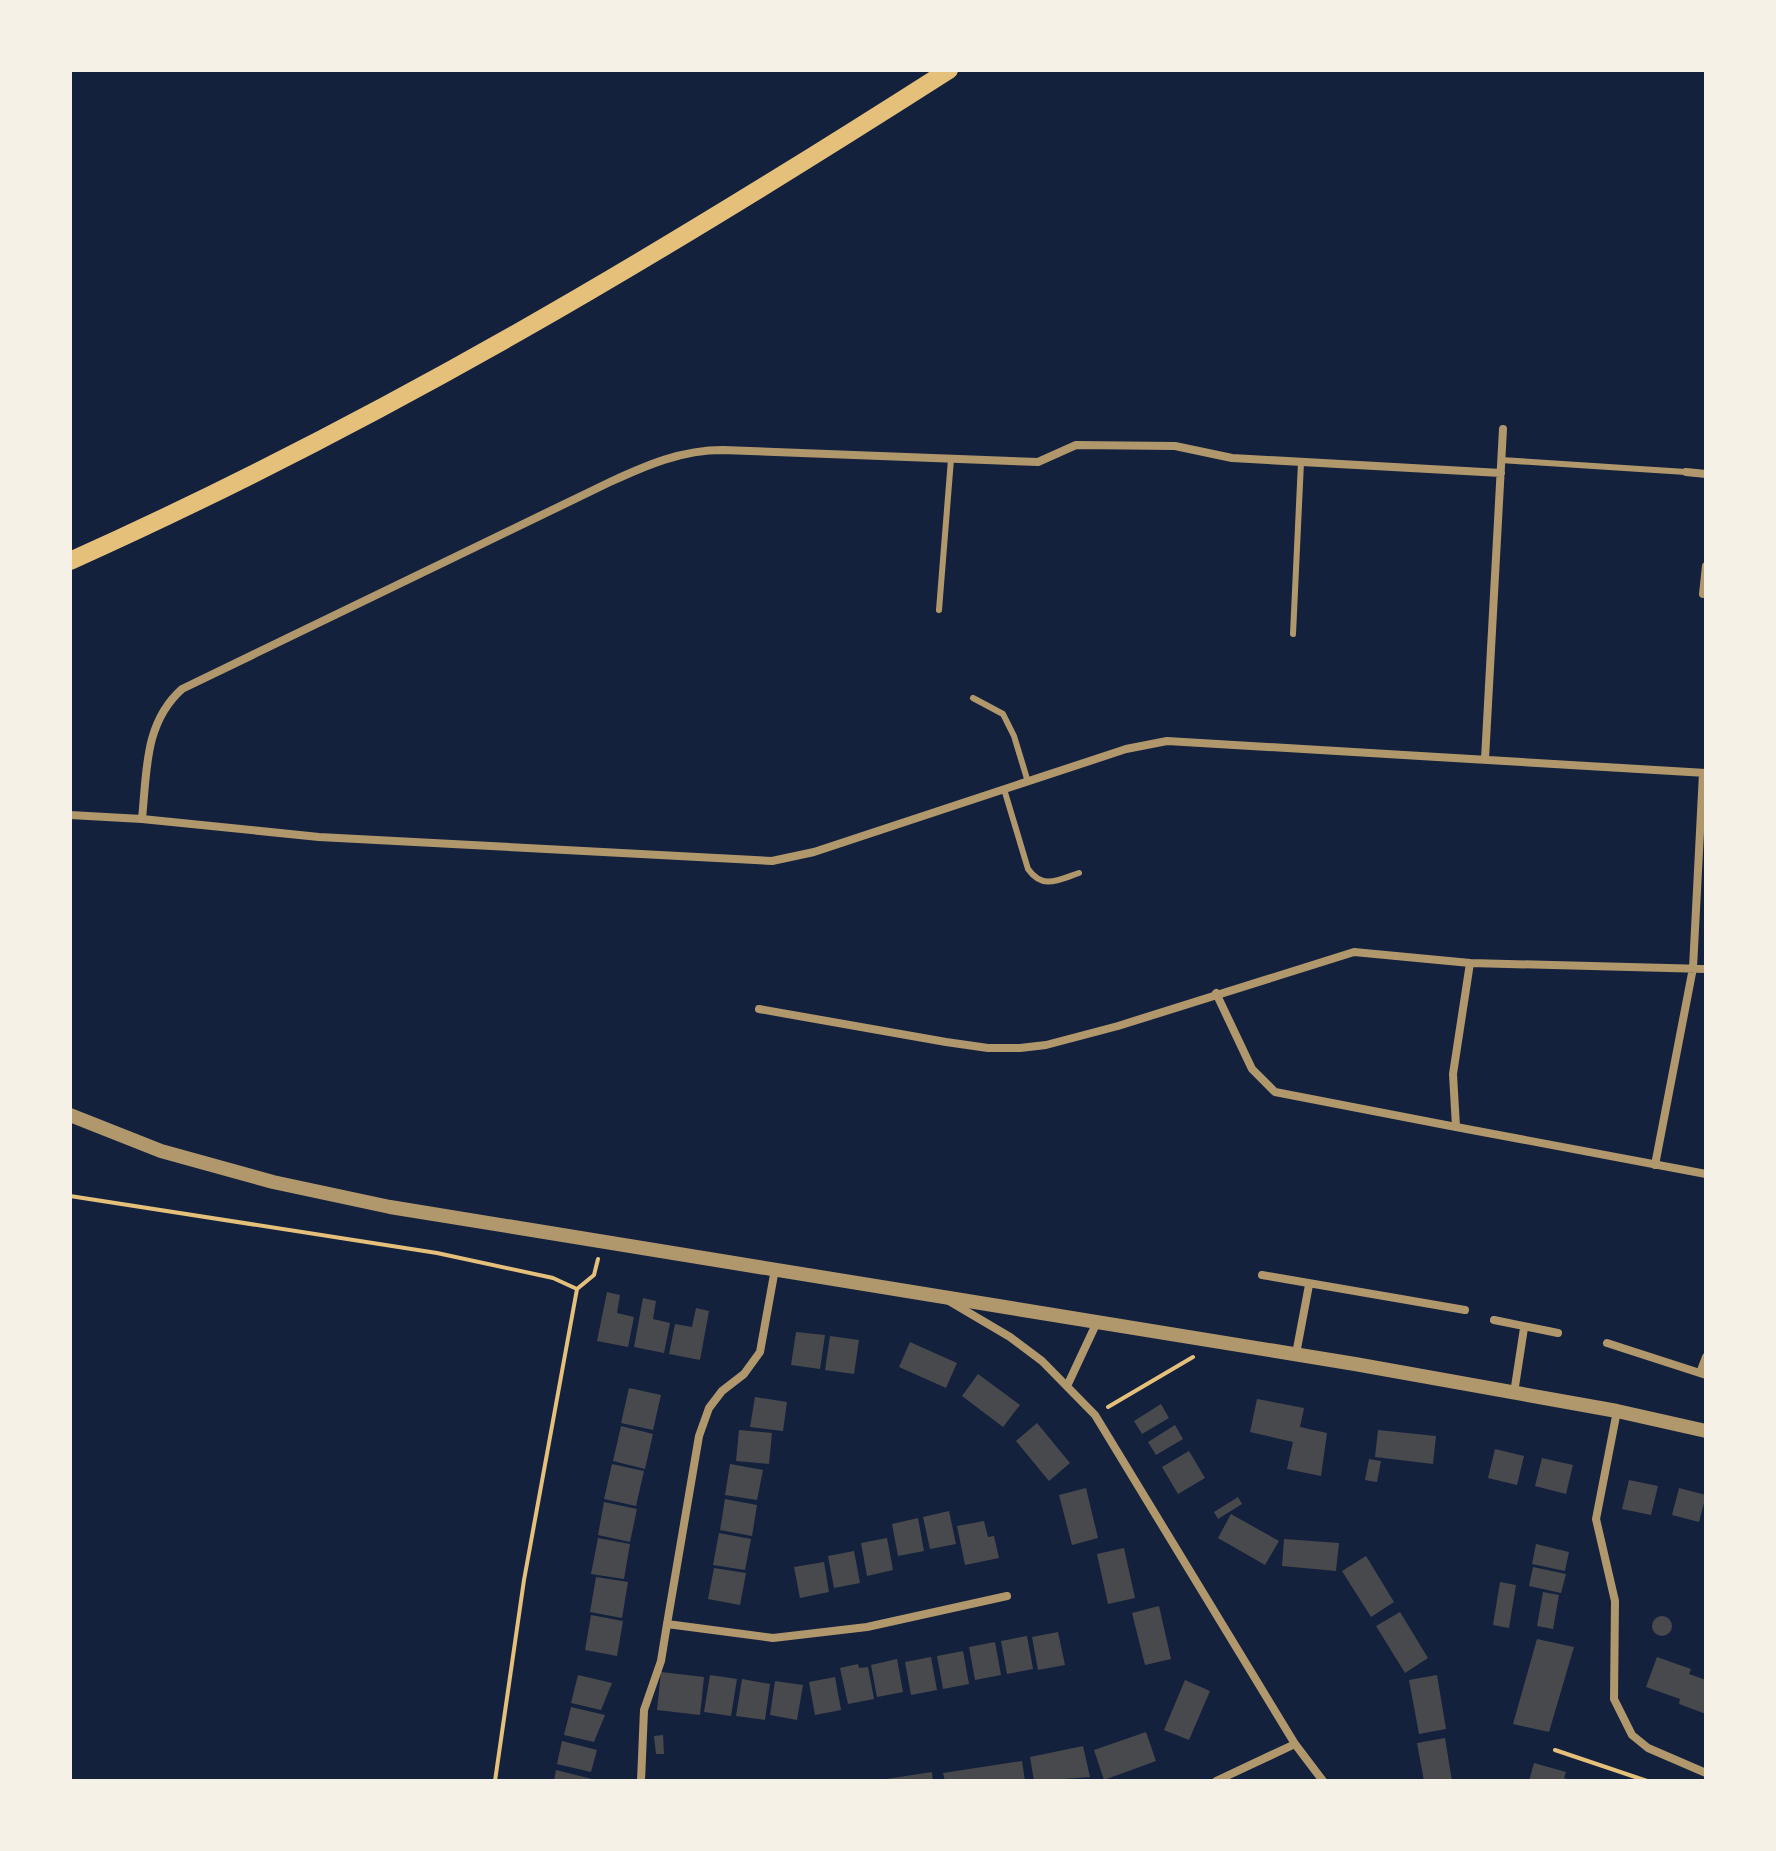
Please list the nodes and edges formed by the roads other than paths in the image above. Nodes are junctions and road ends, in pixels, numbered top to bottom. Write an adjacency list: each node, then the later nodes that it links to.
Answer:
1 (949, 70): 9 (main road)
2 (1503, 429): 4 (street)
3 (951, 459): 5 (street); 12 (lane); 20 (street)
4 (1501, 460): 6 (lane); 7 (street)
5 (1301, 462): 7 (street); 13 (lane)
6 (1686, 472): 8 (street)
7 (1501, 473): 15 (street)
8 (1706, 474)
9 (70, 561)
10 (1706, 566): 11 (street)
11 (1703, 594)
12 (939, 610)
13 (1293, 634)
14 (973, 698): 17 (lane)
15 (1485, 759): 16 (street); 17 (street)
16 (1704, 773): 23 (street)
17 (1028, 782): 18 (street)
18 (1004, 789): 20 (street); 21 (lane)
19 (70, 815): 20 (street)
20 (142, 819)
21 (1079, 873)
22 (1470, 963): 23 (street); 25 (street); 28 (street)
23 (1693, 968): 24 (street); 29 (street)
24 (1706, 969)
25 (1216, 993): 26 (street); 28 (street)
26 (759, 1009)
27 (70, 1115): 31 (street)
28 (1456, 1127): 29 (street)
29 (1655, 1165): 30 (street)
30 (1706, 1174)
31 (775, 1269): 34 (street); 49 (street)
32 (1262, 1275): 33 (street)
33 (1309, 1285): 35 (street); 41 (street)
34 (942, 1297): 37 (street); 44 (street)
35 (1465, 1310)
36 (1494, 1320): 38 (street)
37 (1097, 1322): 41 (street); 44 (street)
38 (1524, 1328): 39 (street); 45 (street)
39 (1558, 1333)
40 (1607, 1343): 43 (street)
41 (1296, 1354): 45 (street)
42 (1706, 1357): 43 (street)
43 (1703, 1374)
44 (1068, 1384): 50 (street)
45 (1514, 1393): 46 (street)
46 (1617, 1411): 47 (street); 51 (street)
47 (1706, 1431)
48 (1007, 1596): 49 (street)
49 (667, 1624): 52 (street)
50 (1295, 1744): 53 (street); 54 (street)
51 (1706, 1773)
52 (641, 1781)
53 (1216, 1781)
54 (1323, 1781)

